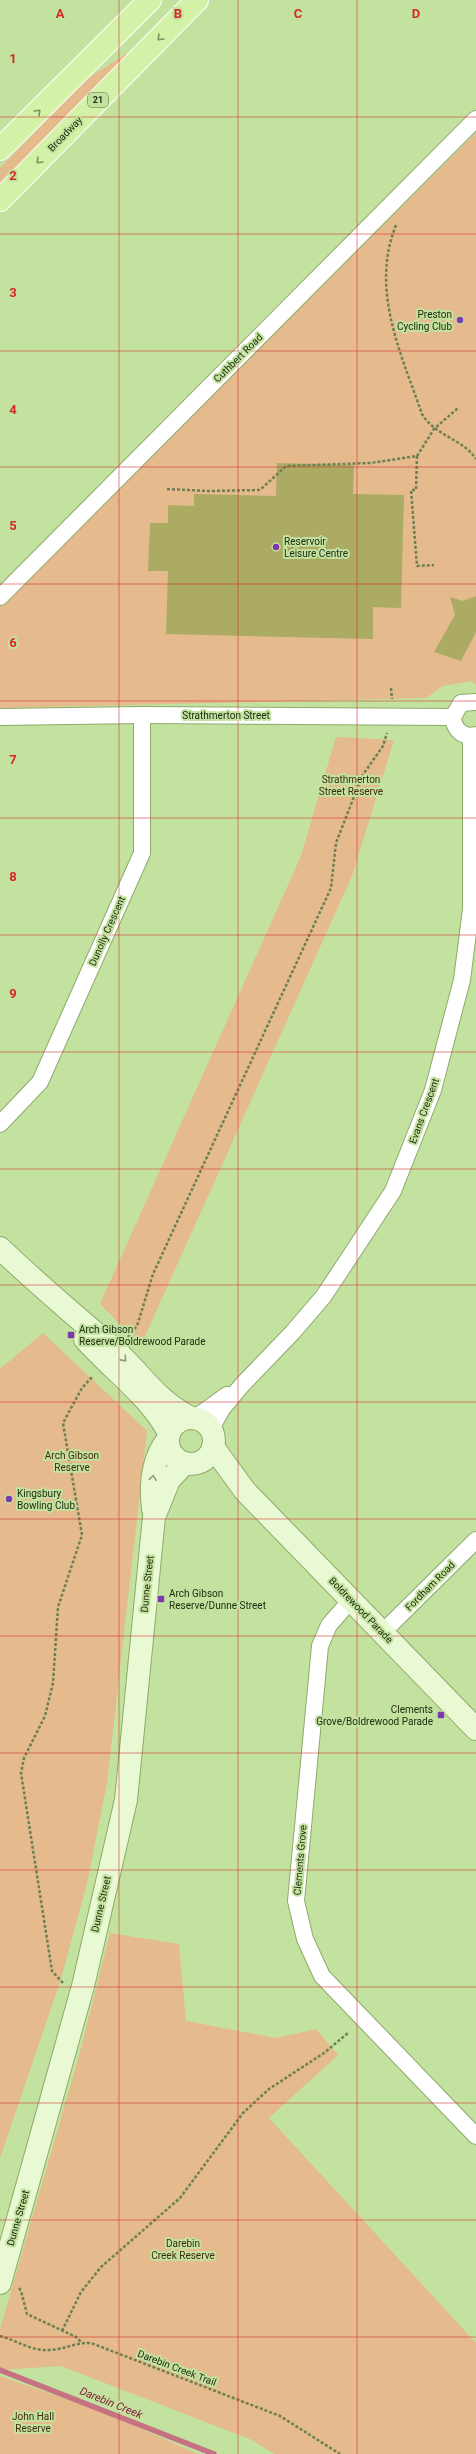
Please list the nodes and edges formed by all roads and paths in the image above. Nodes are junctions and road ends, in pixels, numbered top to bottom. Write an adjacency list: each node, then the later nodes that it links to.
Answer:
1 (150, 0): 4 (main road, one-way to 1)
2 (197, 0): 5 (main road, Broadway / 21, one-way to 5)
3 (476, 119): 13 (street, Cuthbert Road)
4 (0, 150)
5 (0, 200)
6 (400, 220): 8 (path)
7 (458, 408): 8 (path)
8 (434, 428): 9 (path); 10 (path)
9 (417, 456): 11 (path); 12 (path)
10 (476, 460)
11 (167, 489)
12 (434, 565)
13 (0, 597)
14 (391, 688): 17 (path)
15 (476, 702): 19 (street)
16 (142, 715): 17 (street, Strathmerton Street); 18 (street, Strathmerton Street); 21 (street, Dunolly Crescent)
17 (394, 715): 19 (street, Strathmerton Street); 23 (path)
18 (0, 717)
19 (453, 717): 20 (street)
20 (474, 735): 24 (street, Evans Crescent)
21 (0, 1124)
22 (0, 1248): 23 (main road, Boldrewood Parade)
23 (111, 1357): 24 (main road, Boldrewood Parade, one-way to 24); 25 (main road, Boldrewood Parade); 33 (path)
24 (202, 1428): 25 (main road); 26 (main road); 27 (main road, Boldrewood Parade)
25 (168, 1436): 26 (main road); 28 (main road, Dunne Street, one-way to 25)
26 (191, 1463): 27 (main road, Boldrewood Parade); 28 (main road, Dunne Street)
27 (245, 1491): 30 (main road, Boldrewood Parade)
28 (154, 1516): 33 (main road, Dunne Street)
29 (476, 1540): 31 (street, Fordham Road)
30 (351, 1600): 31 (main road, Boldrewood Parade); 35 (street, Clements Grove)
31 (383, 1632): 32 (main road, Boldrewood Parade)
32 (476, 1729)
33 (83, 1986): 36 (main road, Dunne Street)
34 (348, 2033): 37 (path)
35 (476, 2136)
36 (0, 2282): 37 (path)
37 (62, 2331): 39 (path)
38 (0, 2336): 39 (path)
39 (81, 2342): 40 (path, Darebin Creek Trail)
40 (340, 2454)

